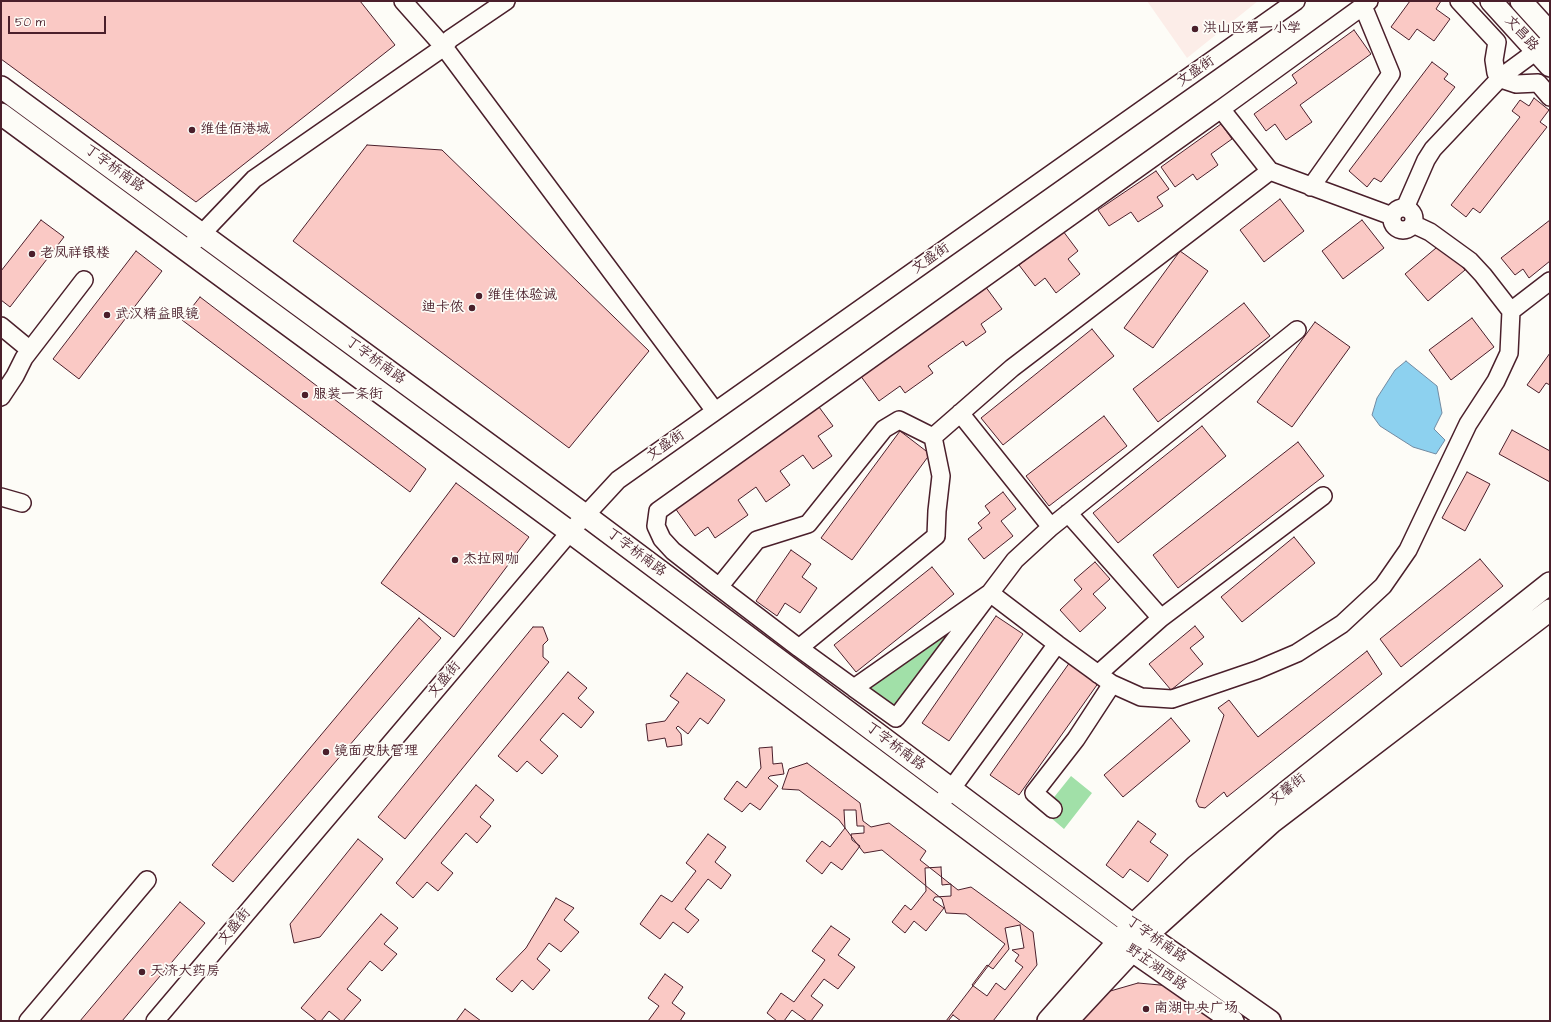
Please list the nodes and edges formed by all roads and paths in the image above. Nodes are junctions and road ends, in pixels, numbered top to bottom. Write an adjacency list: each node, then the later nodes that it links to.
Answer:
1 (403, 1): 9 (street)
2 (506, 1): 9 (street)
3 (1296, 1): 28 (street, 文盛街)
4 (1459, 1): 11 (street)
5 (1491, 1): 10 (main road, 文昌路)
6 (1521, 1): 8 (main road, 文昌路)
7 (1366, 3): 14 (street); 17 (street)
8 (1550, 33)
9 (444, 47): 19 (street); 28 (street)
10 (1546, 53): 11 (street)
11 (1501, 77): 13 (street); 18 (street)
12 (1, 87): 19 (main road, 丁字桥南路)
13 (1550, 97)
14 (1221, 109): 16 (street); 39 (street)
15 (1, 114): 20 (main road, 丁字桥南路)
16 (1270, 171): 17 (street); 29 (street)
17 (1311, 187): 18 (street)
18 (1398, 212): 23 (street)
19 (202, 234): 20 (street); 35 (main road, 丁字桥南路)
20 (187, 250): 37 (main road, 丁字桥南路)
21 (84, 280): 26 (street)
22 (1550, 281): 23 (street)
23 (1511, 311): 46 (street)
24 (1, 326): 26 (street)
25 (1297, 330): 34 (street)
26 (30, 350): 27 (street)
27 (1, 397)
28 (715, 411): 35 (street, 文盛街)
29 (960, 413): 30 (street); 36 (street)
30 (933, 437): 39 (street); 44 (street)
31 (1323, 496): 42 (street)
32 (1, 497): 33 (street)
33 (22, 503)
34 (1068, 513): 36 (street); 42 (street)
35 (585, 516): 37 (street, 文盛街); 48 (main road, 丁字桥南路)
36 (1050, 527): 40 (street)
37 (570, 532): 49 (main road, 丁字桥南路); 55 (street, 文盛街)
38 (1550, 583): 52 (main road, 文馨街)
39 (719, 587): 44 (street)
40 (990, 593): 43 (street); 47 (street); 47 (street)
41 (1550, 610): 52 (main road, 文馨街)
42 (1161, 618): 45 (street)
43 (1057, 644): 45 (street); 48 (street)
44 (799, 648): 47 (street)
45 (1098, 674): 46 (street)
46 (1112, 684): 50 (street)
47 (854, 688)
48 (952, 789): 49 (street); 52 (main road, 丁字桥南路)
49 (939, 806): 53 (main road, 丁字桥南路)
50 (1053, 809)
51 (147, 880): 54 (street)
52 (1140, 930): 53 (main road, 文馨街); 59 (main road, 丁字桥南路)
53 (1125, 946): 56 (main road, 文馨街); 57 (main road, 文馨街); 58 (main road, 野芷湖西路)
54 (28, 1021)
55 (155, 1021)
56 (1048, 1021)
57 (1067, 1021)
58 (1233, 1021)
59 (1270, 1021)

